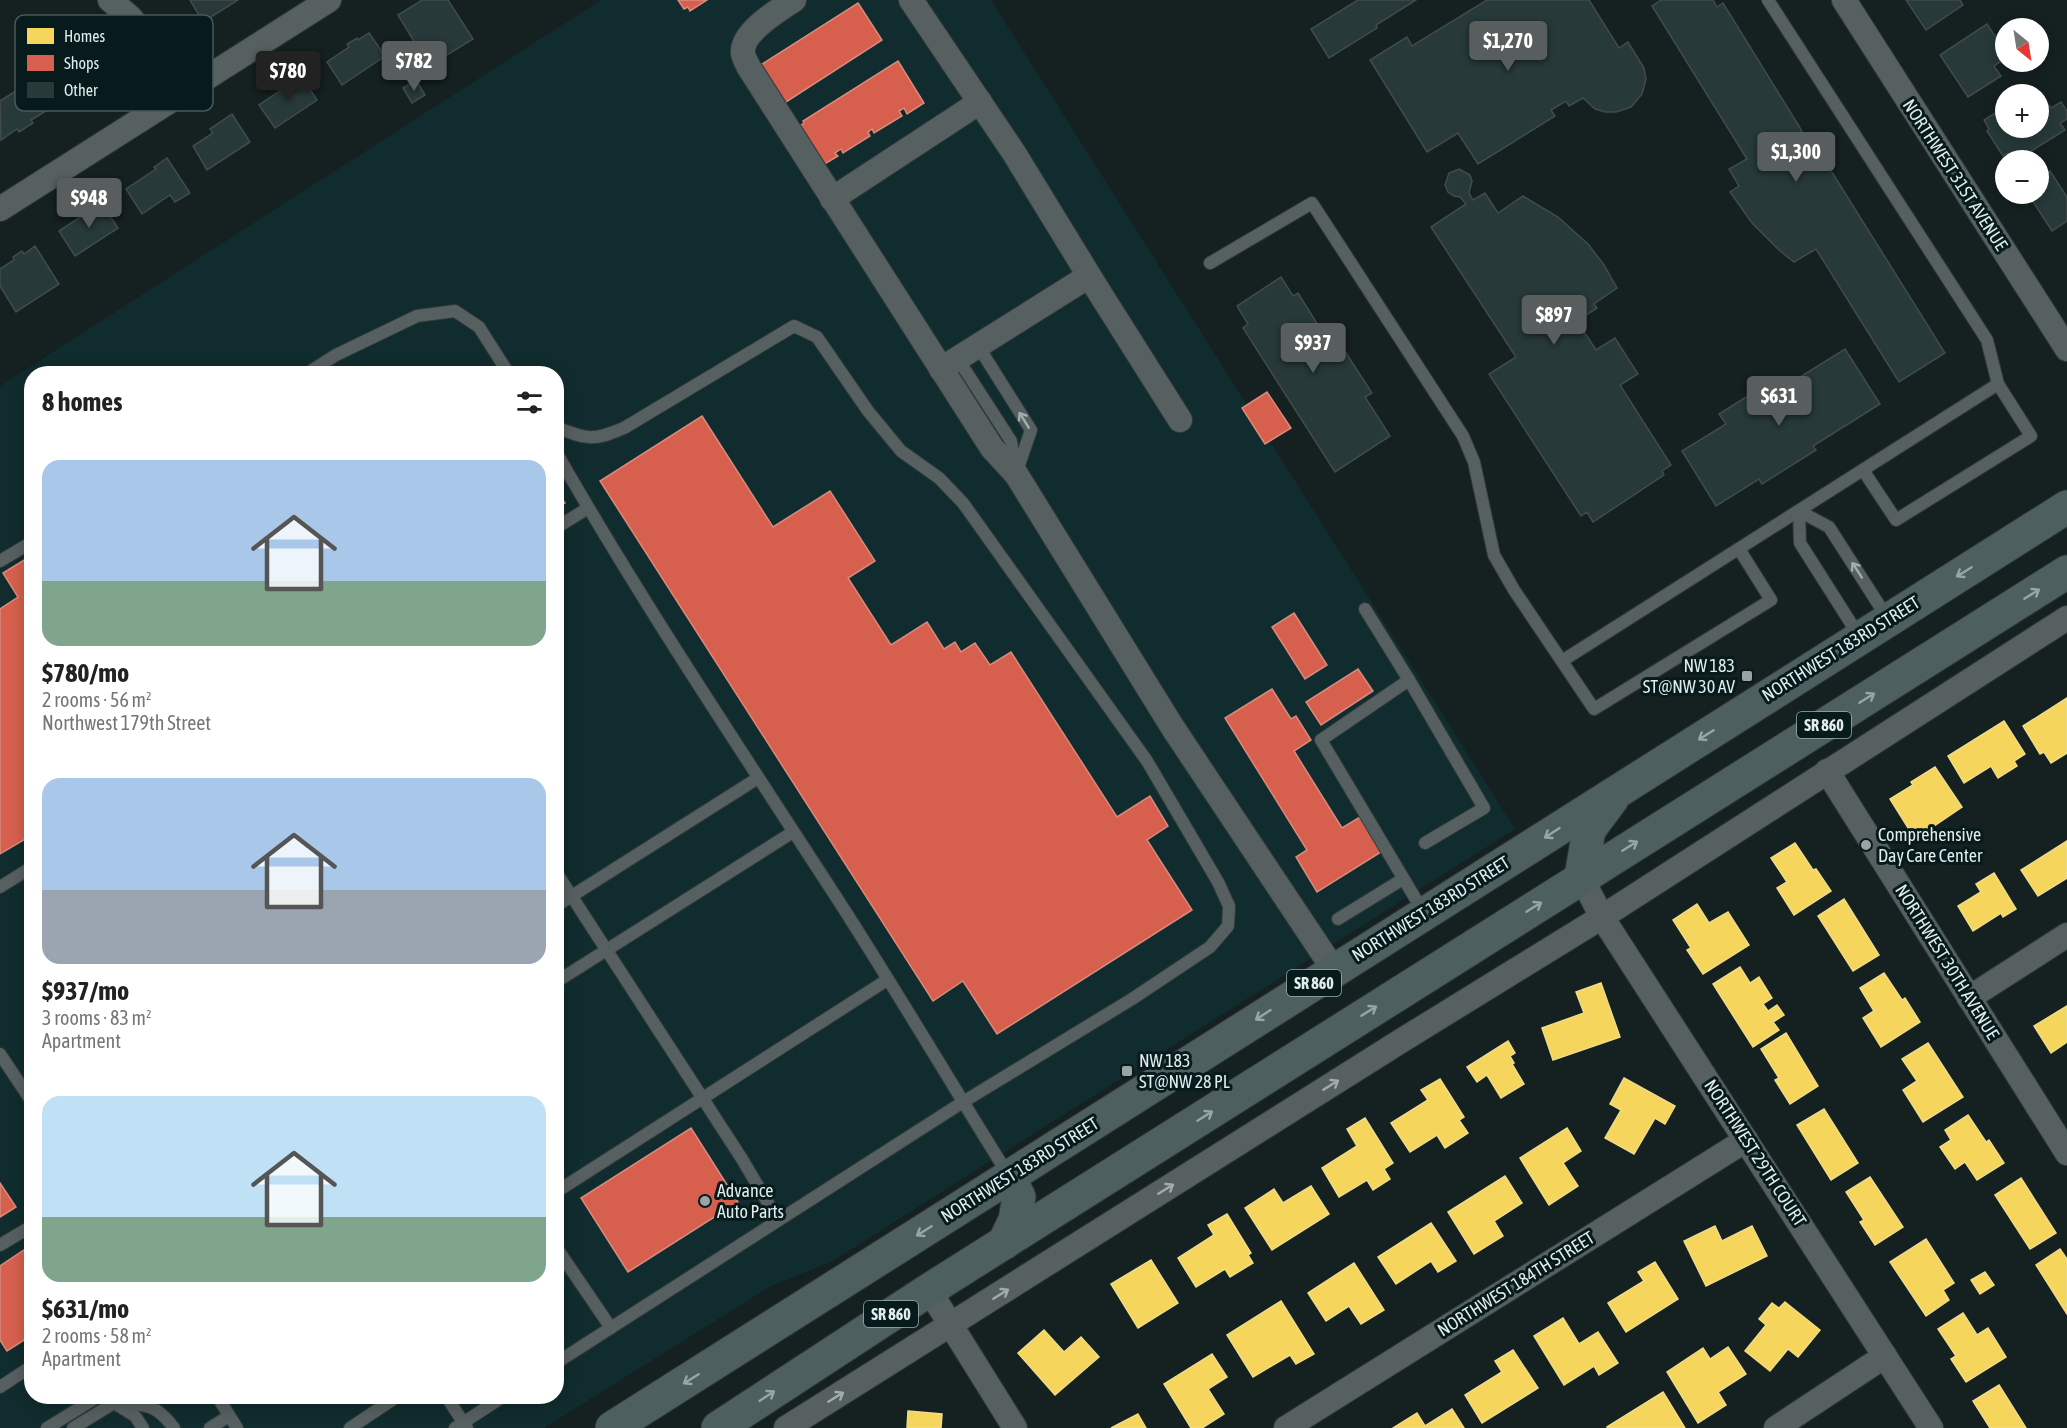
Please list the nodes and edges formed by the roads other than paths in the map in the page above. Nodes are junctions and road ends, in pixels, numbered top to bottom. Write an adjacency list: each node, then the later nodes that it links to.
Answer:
1 (110, 0): 7 (street)
2 (329, 0): 8 (street)
3 (794, 0): 11 (street)
4 (911, 0): 9 (street)
5 (1768, 0): 19 (lane)
6 (1844, 0): 15 (street, NORTHWEST 31ST AVENUE)
7 (128, 15)
8 (213, 74)
9 (980, 102): 11 (street); 14 (street)
10 (155, 111): 12 (street)
11 (832, 199): 16 (street)
12 (0, 209)
13 (1210, 263): 37 (lane)
14 (1089, 276): 16 (street); 20 (street)
15 (2067, 349)
16 (959, 358): 24 (street); 24 (lane, one-way to 16)
17 (319, 366): 18 (lane)
18 (504, 366)
19 (1998, 384): 23 (lane); 23 (lane)
20 (1180, 420)
21 (564, 430): 64 (lane)
22 (564, 466): 26 (lane)
23 (1863, 470): 27 (lane)
24 (1016, 474): 56 (street)
25 (2067, 507): 35 (main road, NORTHWEST 183RD STREET / SR 860, one-way to 35)
26 (588, 508): 28 (lane); 40 (lane)
27 (1799, 511): 30 (lane); 35 (lane, one-way to 27); 36 (lane)
28 (564, 523)
29 (24, 547): 31 (lane)
30 (1738, 549): 37 (lane); 37 (lane)
31 (0, 561)
32 (2067, 572): 45 (main road, SR 860, one-way to 32)
33 (1365, 609): 38 (lane)
34 (2067, 618): 39 (street)
35 (1888, 620): 36 (main road, NORTHWEST 183RD STREET / SR 860)
36 (1860, 637): 41 (main road, NORTHWEST 183RD STREET / SR 860, one-way to 41)
37 (1562, 661)
38 (1409, 680): 43 (lane); 46 (lane)
39 (1827, 771): 52 (street); 59 (street, NORTHWEST 30TH AVENUE)
40 (759, 778): 42 (lane); 49 (lane)
41 (1619, 790): 45 (main road); 51 (main road, NORTHWEST 183RD STREET / SR 860, one-way to 51)
42 (793, 832): 55 (lane); 58 (lane)
43 (1425, 843)
44 (24, 872): 48 (lane)
45 (1581, 877): 52 (street, NORTHWEST 29TH COURT); 71 (main road, SR 860, one-way to 45)
46 (1403, 879): 51 (lane); 53 (lane)
47 (564, 884): 49 (lane)
48 (0, 887)
49 (572, 896): 50 (lane); 55 (lane)
50 (564, 901)
51 (1425, 914): 56 (main road, NORTHWEST 183RD STREET / SR 860)
52 (1602, 916): 65 (street, NORTHWEST 29TH COURT); 75 (street, one-way to 52)
53 (1338, 919)
54 (2067, 935): 59 (street)
55 (606, 949): 57 (lane); 63 (lane)
56 (1334, 970): 67 (main road, NORTHWEST 183RD STREET / SR 860, one-way to 67)
57 (564, 977)
58 (888, 980): 63 (lane); 64 (lane)
59 (1969, 998): 66 (street, NORTHWEST 30TH AVENUE)
60 (0, 1054): 61 (lane)
61 (4, 1068): 62 (lane)
62 (24, 1092)
63 (702, 1098): 68 (lane); 69 (lane)
64 (963, 1102): 67 (lane); 69 (lane)
65 (1746, 1140): 77 (street, NORTHWEST 29TH COURT); 102 (street, NORTHWEST 184TH STREET)
66 (2067, 1153)
67 (1009, 1178): 71 (main road); 99 (main road, NORTHWEST 183RD STREET / SR 860, one-way to 99)
68 (564, 1187)
69 (778, 1220): 76 (lane)
70 (24, 1231): 72 (lane)
71 (1004, 1243): 74 (main road, SR 860)
72 (0, 1245)
73 (564, 1259): 76 (lane)
74 (929, 1290): 75 (street); 91 (main road, SR 860, one-way to 74)
75 (951, 1325): 100 (street, one-way to 75); 101 (street)
76 (610, 1328): 78 (lane)
77 (1885, 1356): 103 (street); 104 (street, NORTHWEST 29TH COURT)
78 (564, 1358)
79 (24, 1371): 80 (lane)
80 (0, 1387)
81 (86, 1404): 92 (lane)
82 (112, 1404): 93 (lane)
83 (116, 1404): 94 (lane)
84 (125, 1404): 95 (lane)
85 (222, 1404): 89 (lane)
86 (386, 1404): 98 (lane)
87 (450, 1404): 90 (lane)
88 (493, 1404): 90 (lane)
89 (229, 1416): 96 (lane); 97 (lane)
90 (462, 1426)
91 (722, 1427)
92 (47, 1428)
93 (72, 1428)
94 (143, 1428)
95 (174, 1428)
96 (210, 1428)
97 (237, 1428)
98 (350, 1428)
99 (612, 1428)
100 (786, 1428)
101 (1015, 1428)
102 (1286, 1428)
103 (1776, 1428)
104 (1931, 1428)

